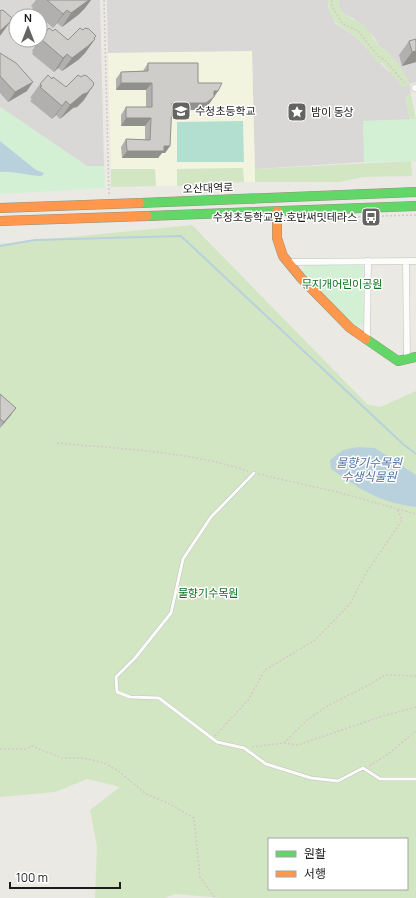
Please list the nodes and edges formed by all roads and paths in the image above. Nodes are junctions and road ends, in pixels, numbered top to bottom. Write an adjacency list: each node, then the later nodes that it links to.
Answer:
1 (104, 0): 5 (path)
2 (332, 0): 3 (path)
3 (405, 84)
4 (416, 192): 5 (main road, 오산대역로)
5 (109, 204): 7 (main road, 오산대역로)
6 (416, 206): 8 (main road)
7 (0, 208)
8 (277, 211): 9 (main road); 12 (main road)
9 (0, 222)
10 (368, 261): 12 (street); 13 (street); 14 (street)
11 (416, 261): 13 (street)
12 (290, 262): 14 (main road)
13 (406, 262): 15 (street)
14 (368, 339): 15 (main road)
15 (412, 358)
16 (57, 443): 17 (path)
17 (254, 473): 18 (path); 23 (lane)
18 (396, 508): 19 (path); 23 (path)
19 (416, 514)
20 (416, 676): 24 (path)
21 (416, 707): 24 (path)
22 (416, 731): 27 (path)
23 (213, 739): 25 (lane)
24 (284, 743): 25 (path)
25 (244, 748): 27 (lane)
26 (0, 749): 29 (path)
27 (364, 768): 28 (lane)
28 (416, 778)
29 (215, 898)

